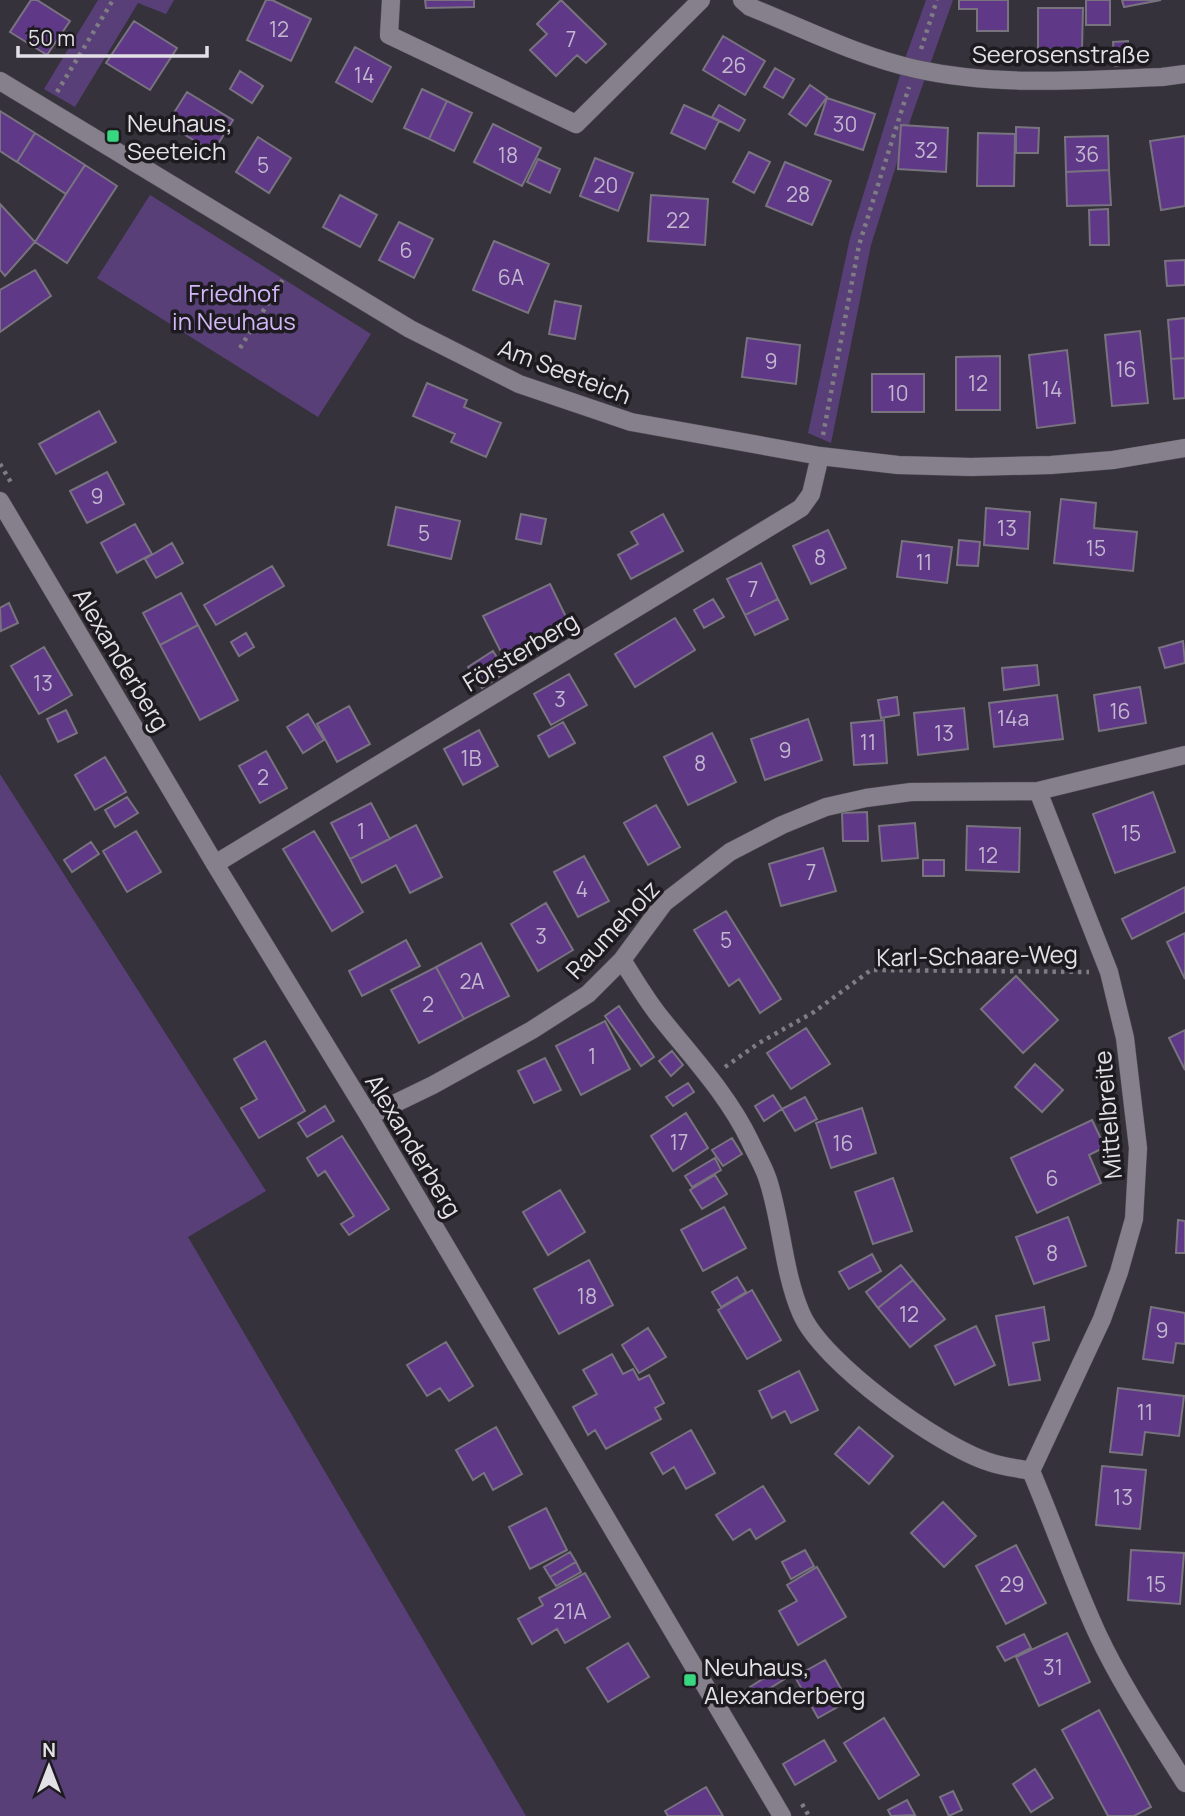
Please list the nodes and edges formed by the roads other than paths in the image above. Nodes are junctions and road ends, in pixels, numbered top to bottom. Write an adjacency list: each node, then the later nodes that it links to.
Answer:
1 (391, 0): 2 (street)
2 (701, 0)
3 (742, 0): 4 (street, Seerosenstraße)
4 (1185, 74)
5 (0, 81): 7 (street, Am Seeteich)
6 (1185, 448): 7 (street, Am Seeteich)
7 (820, 456): 11 (street, Försterberg)
8 (0, 501): 11 (street, Alexanderberg)
9 (1185, 755): 10 (street, Raumeholz)
10 (1038, 791): 12 (street, Raumeholz); 14 (street, Mittelbreite)
11 (215, 864): 13 (street, Alexanderberg)
12 (622, 960): 13 (street, Raumeholz); 14 (street)
13 (369, 1115): 16 (street, Alexanderberg)
14 (1031, 1471): 15 (street)
15 (1185, 1783)
16 (782, 1816)

